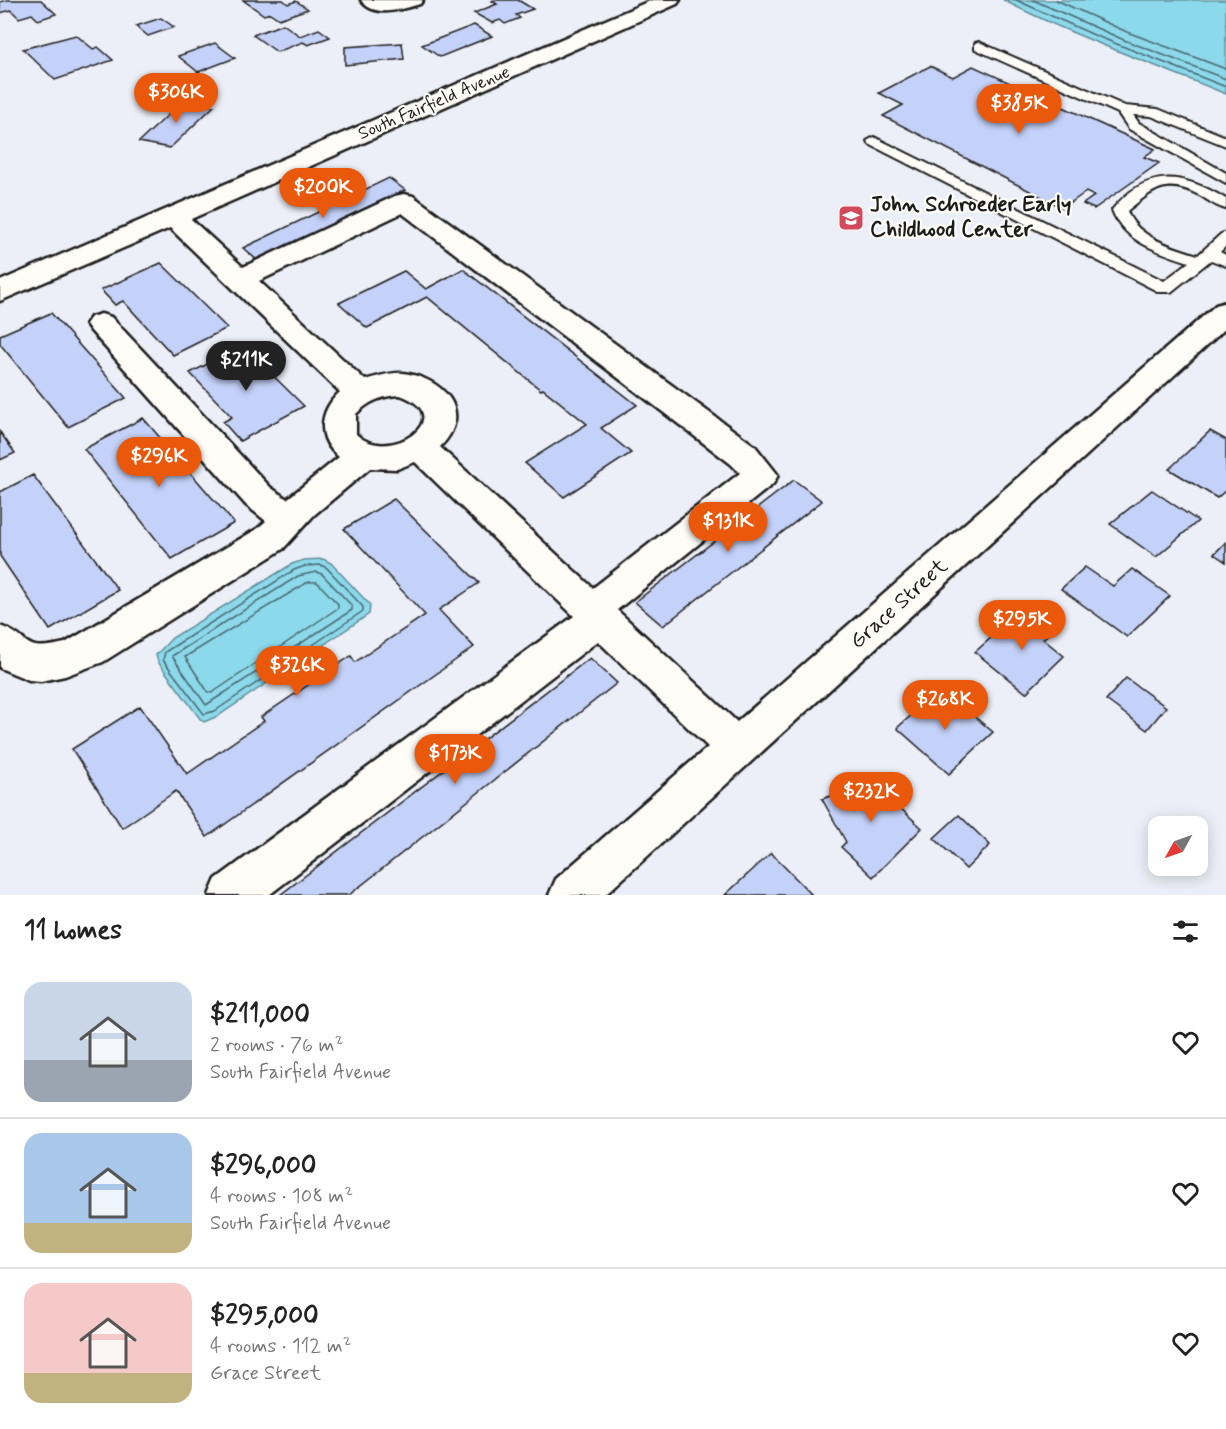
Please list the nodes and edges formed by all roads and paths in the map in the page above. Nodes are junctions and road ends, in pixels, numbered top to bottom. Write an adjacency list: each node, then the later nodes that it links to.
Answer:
1 (413, 0): 3 (street)
2 (670, 0): 10 (street, South Fairfield Avenue)
3 (380, 3)
4 (979, 46): 5 (lane)
5 (1123, 110): 7 (lane); 8 (lane)
6 (874, 141): 12 (lane)
7 (1226, 142)
8 (1226, 179)
9 (1226, 206): 12 (lane)
10 (173, 216): 14 (street); 15 (street, South Fairfield Avenue)
11 (1226, 237): 12 (lane)
12 (1205, 256): 13 (lane)
13 (1226, 261)
14 (240, 279): 18 (street); 22 (street)
15 (0, 292)
16 (1226, 312): 24 (street, Grace Street)
17 (101, 324): 21 (street)
18 (360, 393): 19 (street); 20 (street)
19 (421, 448): 20 (street); 22 (street)
20 (363, 455): 21 (street)
21 (289, 519): 23 (street)
22 (595, 614): 24 (street); 25 (street)
23 (0, 642)
24 (737, 748): 26 (street, Grace Street)
25 (232, 895)
26 (572, 895)

